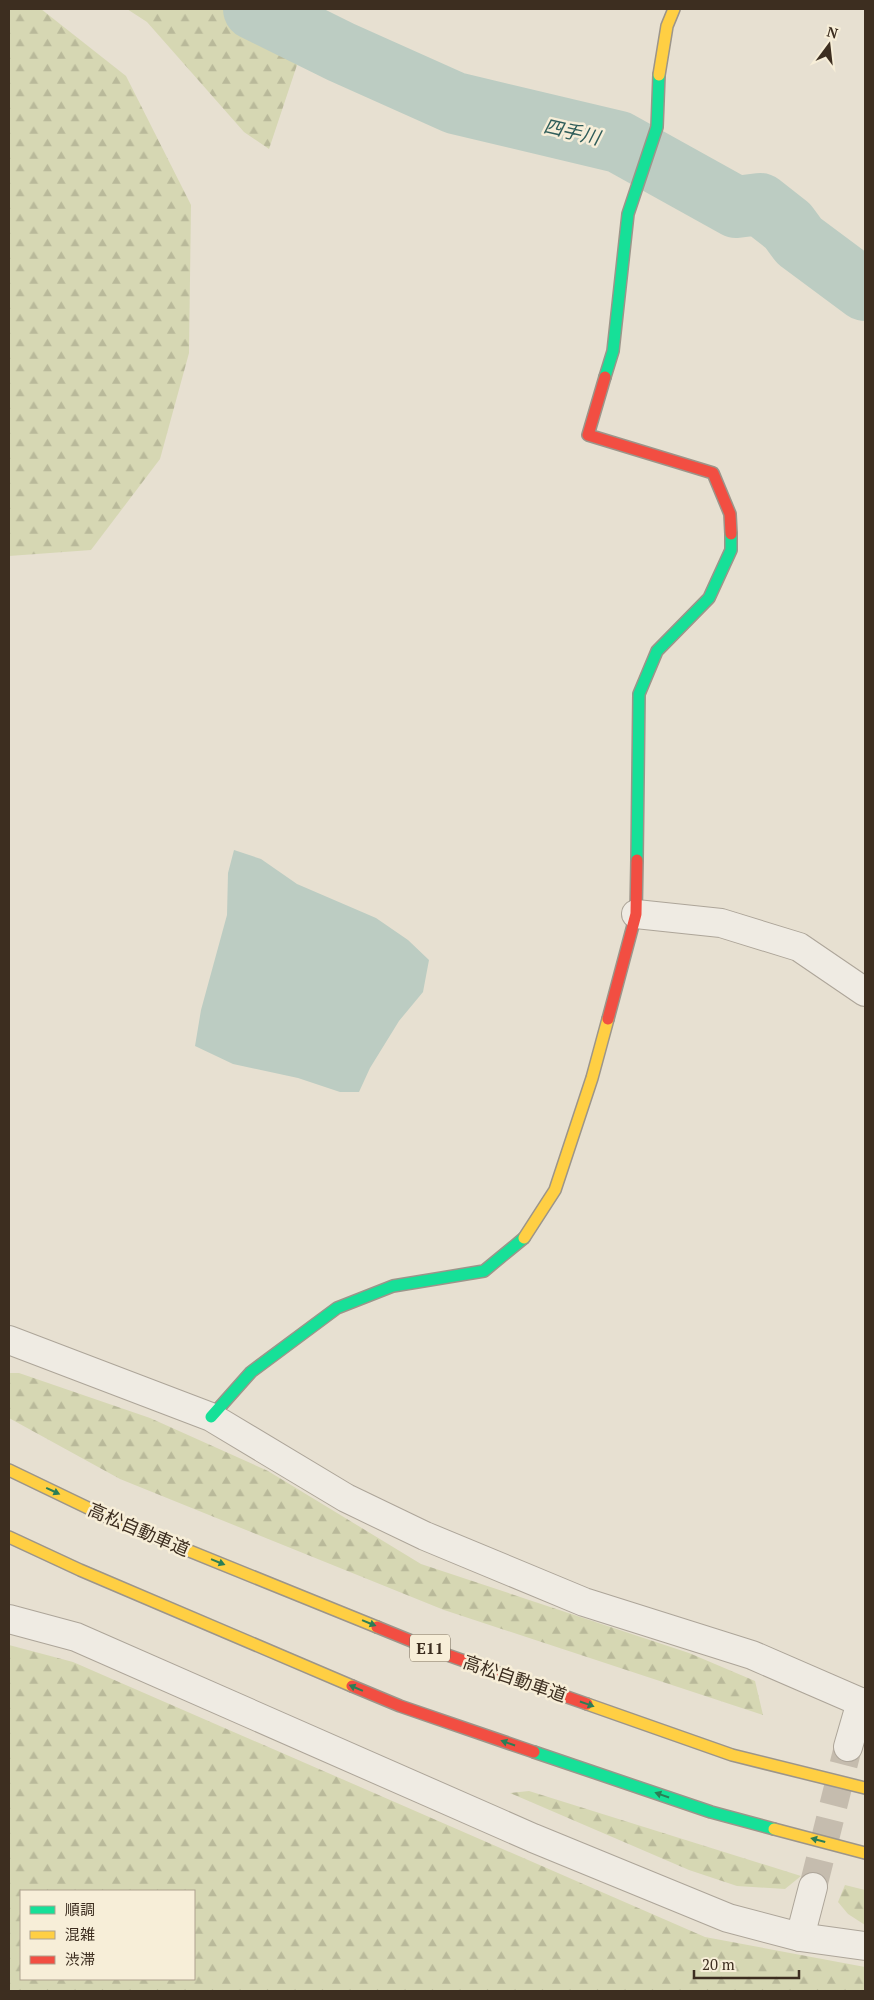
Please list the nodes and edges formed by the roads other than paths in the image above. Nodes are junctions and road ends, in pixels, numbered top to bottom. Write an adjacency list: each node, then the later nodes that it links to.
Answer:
1 (674, 9): 2 (main road)
2 (636, 914): 3 (street); 5 (main road)
3 (865, 992)
4 (9, 1340): 5 (street)
5 (211, 1417): 9 (street)
6 (9, 1470): 11 (main road, 高松自動車道 / E11, one-way to 11)
7 (9, 1536): 12 (main road, one-way to 7)
8 (9, 1619): 14 (street)
9 (863, 1703): 10 (street)
10 (848, 1747)
11 (865, 1788)
12 (865, 1853)
13 (813, 1887): 14 (street)
14 (800, 1938): 15 (street)
15 (865, 1946)

